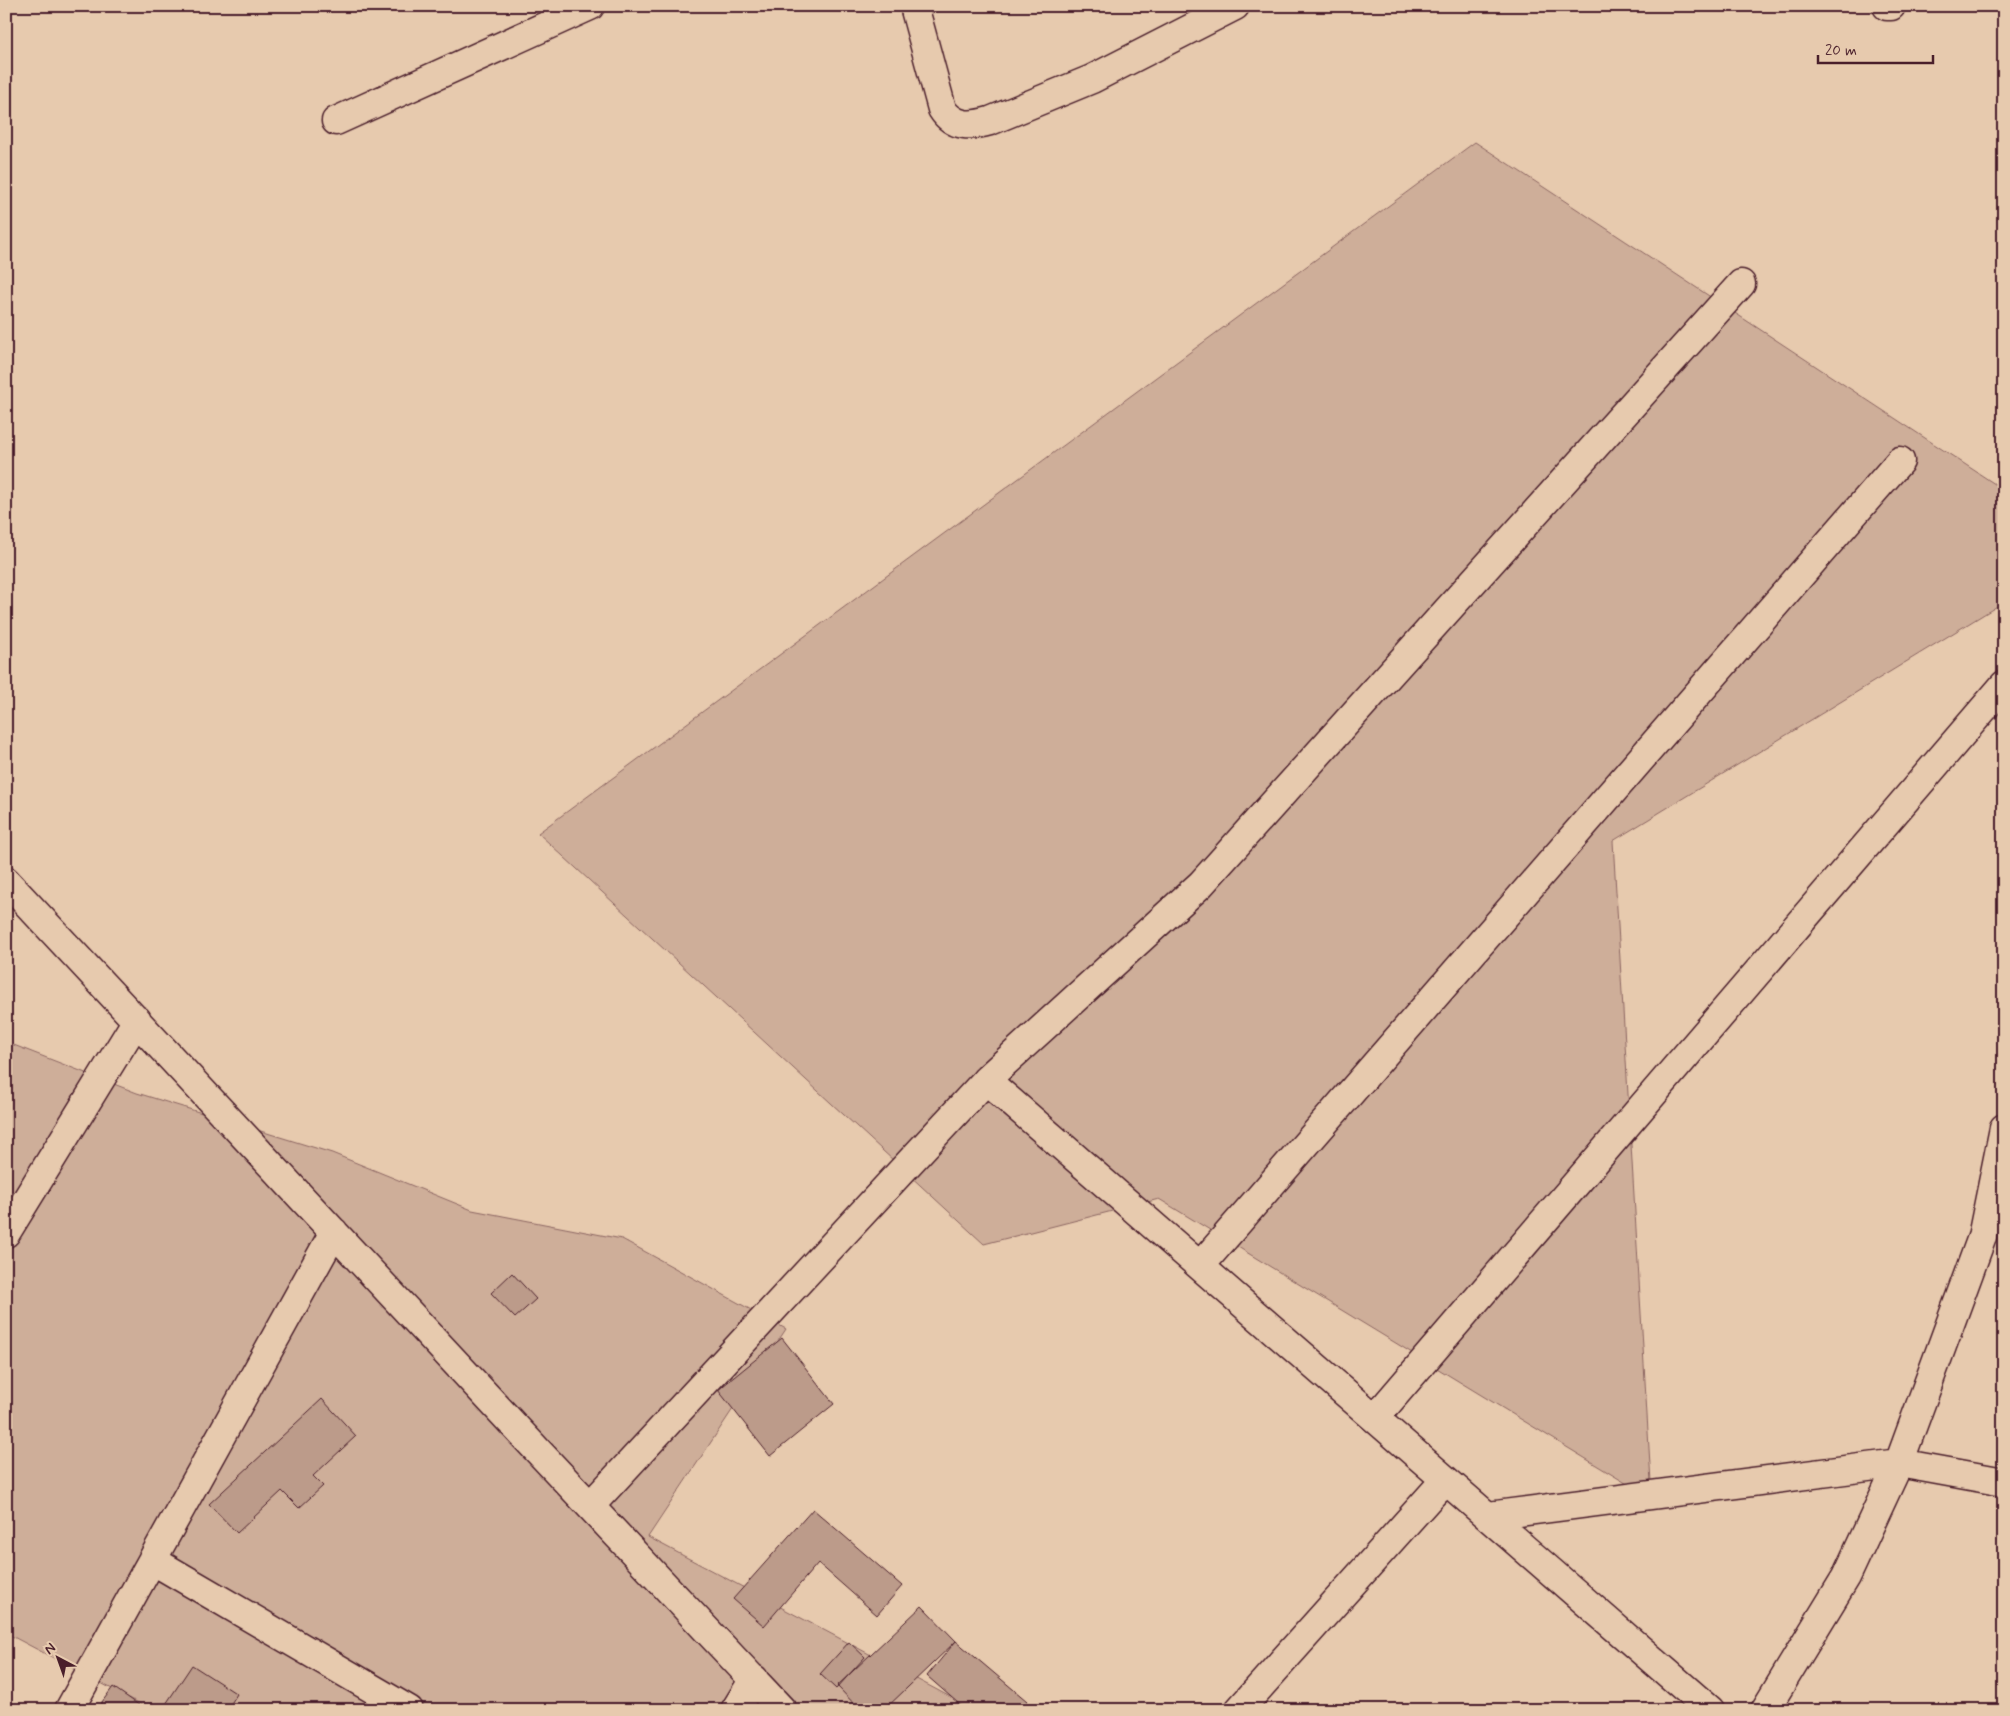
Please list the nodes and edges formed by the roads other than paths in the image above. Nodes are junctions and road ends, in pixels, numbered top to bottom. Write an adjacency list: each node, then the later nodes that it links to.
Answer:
1 (590, 6): 4 (street)
2 (914, 6): 3 (street)
3 (1235, 6)
4 (336, 121)
5 (1741, 284): 10 (street)
6 (1900, 461): 14 (street)
7 (2004, 684): 15 (street)
8 (6, 881): 9 (street)
9 (137, 1020): 12 (street); 13 (street)
10 (986, 1080): 14 (street); 19 (street)
11 (2004, 1128): 16 (street)
12 (334, 1232): 19 (street); 21 (street)
13 (6, 1233)
14 (1200, 1266): 15 (street)
15 (1375, 1418): 17 (street)
16 (1899, 1463): 18 (street); 20 (street); 29 (street)
17 (1446, 1480): 20 (street); 27 (street)
18 (2004, 1482)
19 (590, 1506): 22 (street)
20 (1488, 1516): 28 (street)
21 (152, 1560): 23 (street); 24 (street)
22 (754, 1679): 25 (street); 26 (street)
23 (69, 1710)
24 (408, 1710)
25 (735, 1710)
26 (782, 1710)
27 (1239, 1710)
28 (1710, 1710)
29 (1765, 1710)

